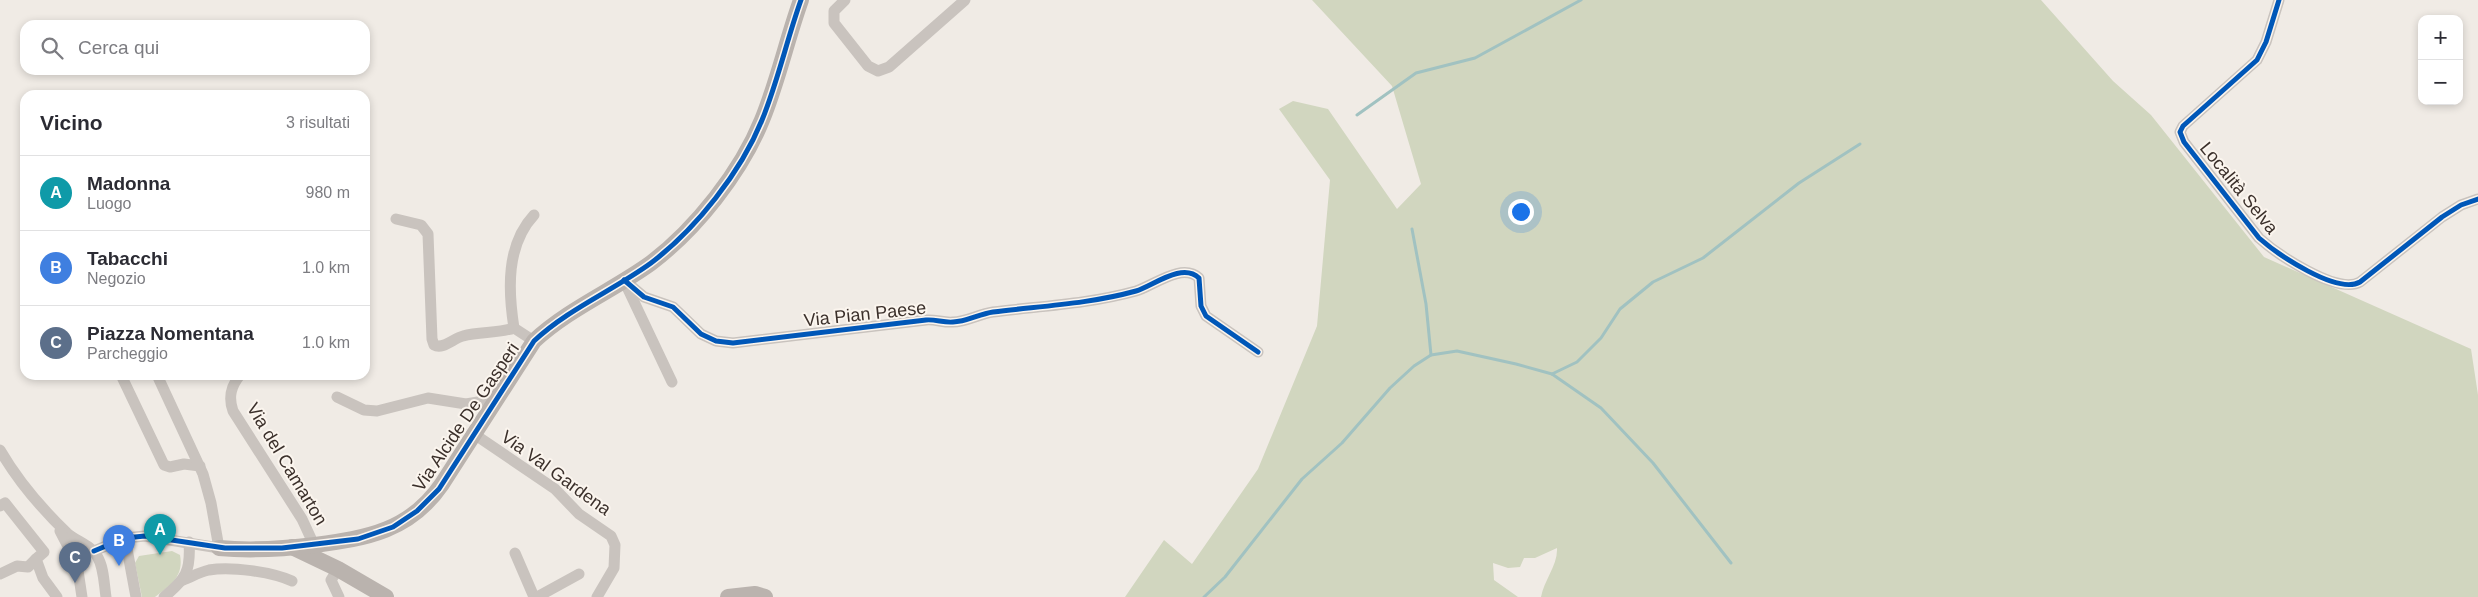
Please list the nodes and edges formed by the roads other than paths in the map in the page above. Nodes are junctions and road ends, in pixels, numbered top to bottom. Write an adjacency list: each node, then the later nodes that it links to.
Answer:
1 (801, 0): 8 (street, Via Alcide De Gasperi)
2 (845, 0): 3 (street)
3 (965, 0)
4 (2279, 0): 5 (street, Località Selva)
5 (2478, 199)
6 (534, 215): 9 (street)
7 (396, 219): 9 (street)
8 (624, 280): 10 (street, Via Alcide De Gasperi); 11 (street, Via Pian Paese); 15 (street)
9 (514, 328): 10 (street)
10 (534, 341): 17 (street, Via Alcide De Gasperi)
11 (1258, 352)
12 (123, 380): 21 (street)
13 (160, 380): 21 (street)
14 (236, 380): 27 (street, Via del Camarton)
15 (672, 382)
16 (337, 397): 17 (street)
17 (496, 399): 18 (street, Via Alcide De Gasperi)
18 (474, 434): 27 (street, Via Alcide De Gasperi); 46 (street, Via Val Gardena)
19 (0, 450): 22 (street)
20 (0, 458): 22 (street)
21 (200, 466): 29 (street)
22 (11, 470): 24 (street)
23 (0, 506): 32 (street)
24 (58, 524): 30 (street); 39 (street)
25 (126, 538): 26 (street); 30 (street); 41 (street)
26 (189, 542): 29 (street); 36 (street)
27 (314, 545): 28 (street, Via Alcide De Gasperi)
28 (292, 547): 29 (street, Via Alcide De Gasperi); 33 (street)
29 (219, 548)
30 (94, 551): 40 (street)
31 (515, 553): 45 (street)
32 (36, 559): 34 (street); 38 (street)
33 (338, 568): 43 (street); 44 (street)
34 (0, 574)
35 (579, 574): 45 (street)
36 (183, 580): 37 (street); 42 (street)
37 (292, 581)
38 (57, 597)
39 (82, 597)
40 (106, 597)
41 (136, 597)
42 (164, 597)
43 (339, 597)
44 (386, 597)
45 (535, 597)
46 (597, 597)
47 (728, 597): 48 (street)
48 (765, 597)

